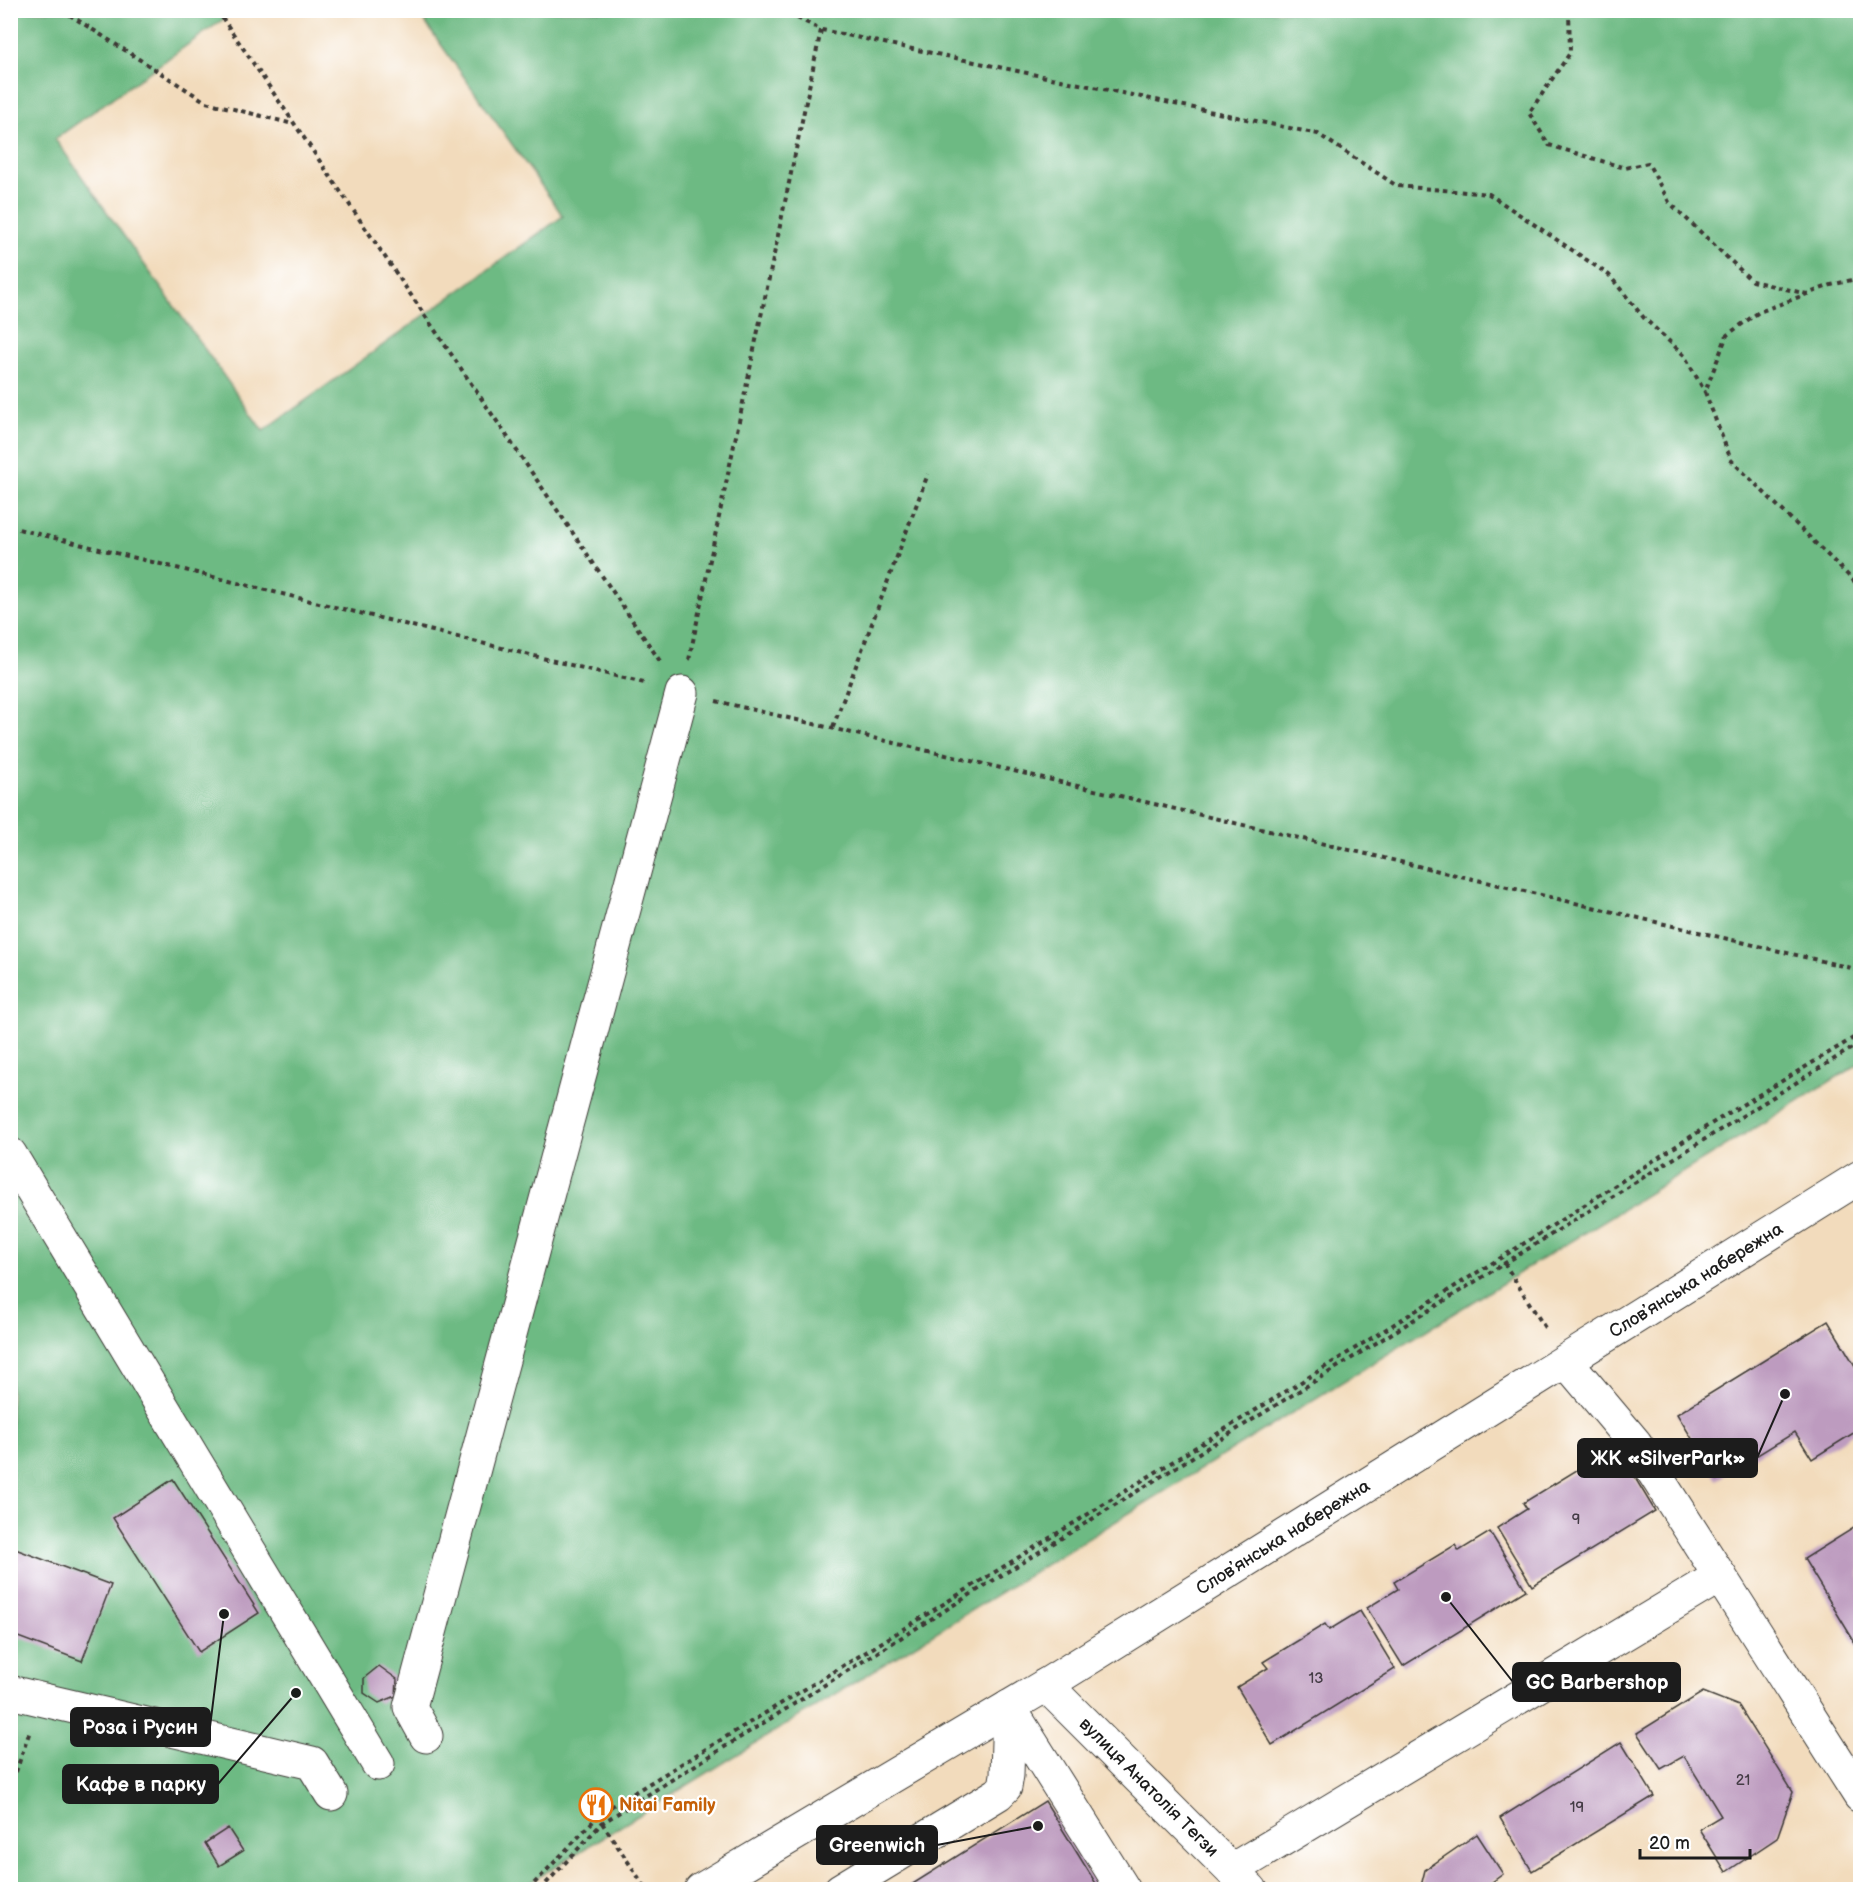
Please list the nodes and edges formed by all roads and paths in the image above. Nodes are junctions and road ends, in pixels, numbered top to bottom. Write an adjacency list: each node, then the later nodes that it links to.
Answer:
1 (62, 10): 6 (path)
2 (217, 10): 6 (path)
3 (782, 10): 5 (path)
4 (1569, 10): 8 (path)
5 (822, 30): 9 (path); 13 (path)
6 (294, 124): 13 (path)
7 (1860, 278): 8 (path)
8 (1807, 294): 9 (path)
9 (1705, 392): 12 (path)
10 (928, 474): 14 (path)
11 (10, 527): 13 (path)
12 (1860, 587)
13 (682, 693): 14 (path); 26 (street)
14 (832, 727): 15 (path)
15 (1860, 970)
16 (1860, 1034): 33 (path)
17 (1860, 1043): 20 (path)
18 (10, 1154): 27 (street)
19 (1860, 1178): 21 (street, Словʼянська набережна)
20 (1504, 1263): 21 (path); 31 (path)
21 (1566, 1361): 22 (street); 23 (street, Словʼянська набережна)
22 (1720, 1576): 30 (street); 32 (street)
23 (1046, 1685): 25 (street, Словʼянська набережна); 32 (street, вулиця Анатолія Тегзи)
24 (26, 1696): 28 (path); 29 (street)
25 (1009, 1707): 36 (street, Словʼянська набережна); 37 (street); 38 (street)
26 (426, 1736)
27 (378, 1764)
28 (10, 1789)
29 (331, 1794)
30 (1860, 1796)
31 (602, 1823): 34 (path); 35 (path)
32 (1241, 1880)
33 (528, 1890)
34 (540, 1890)
35 (646, 1890)
36 (701, 1890)
37 (840, 1890)
38 (1124, 1890)

